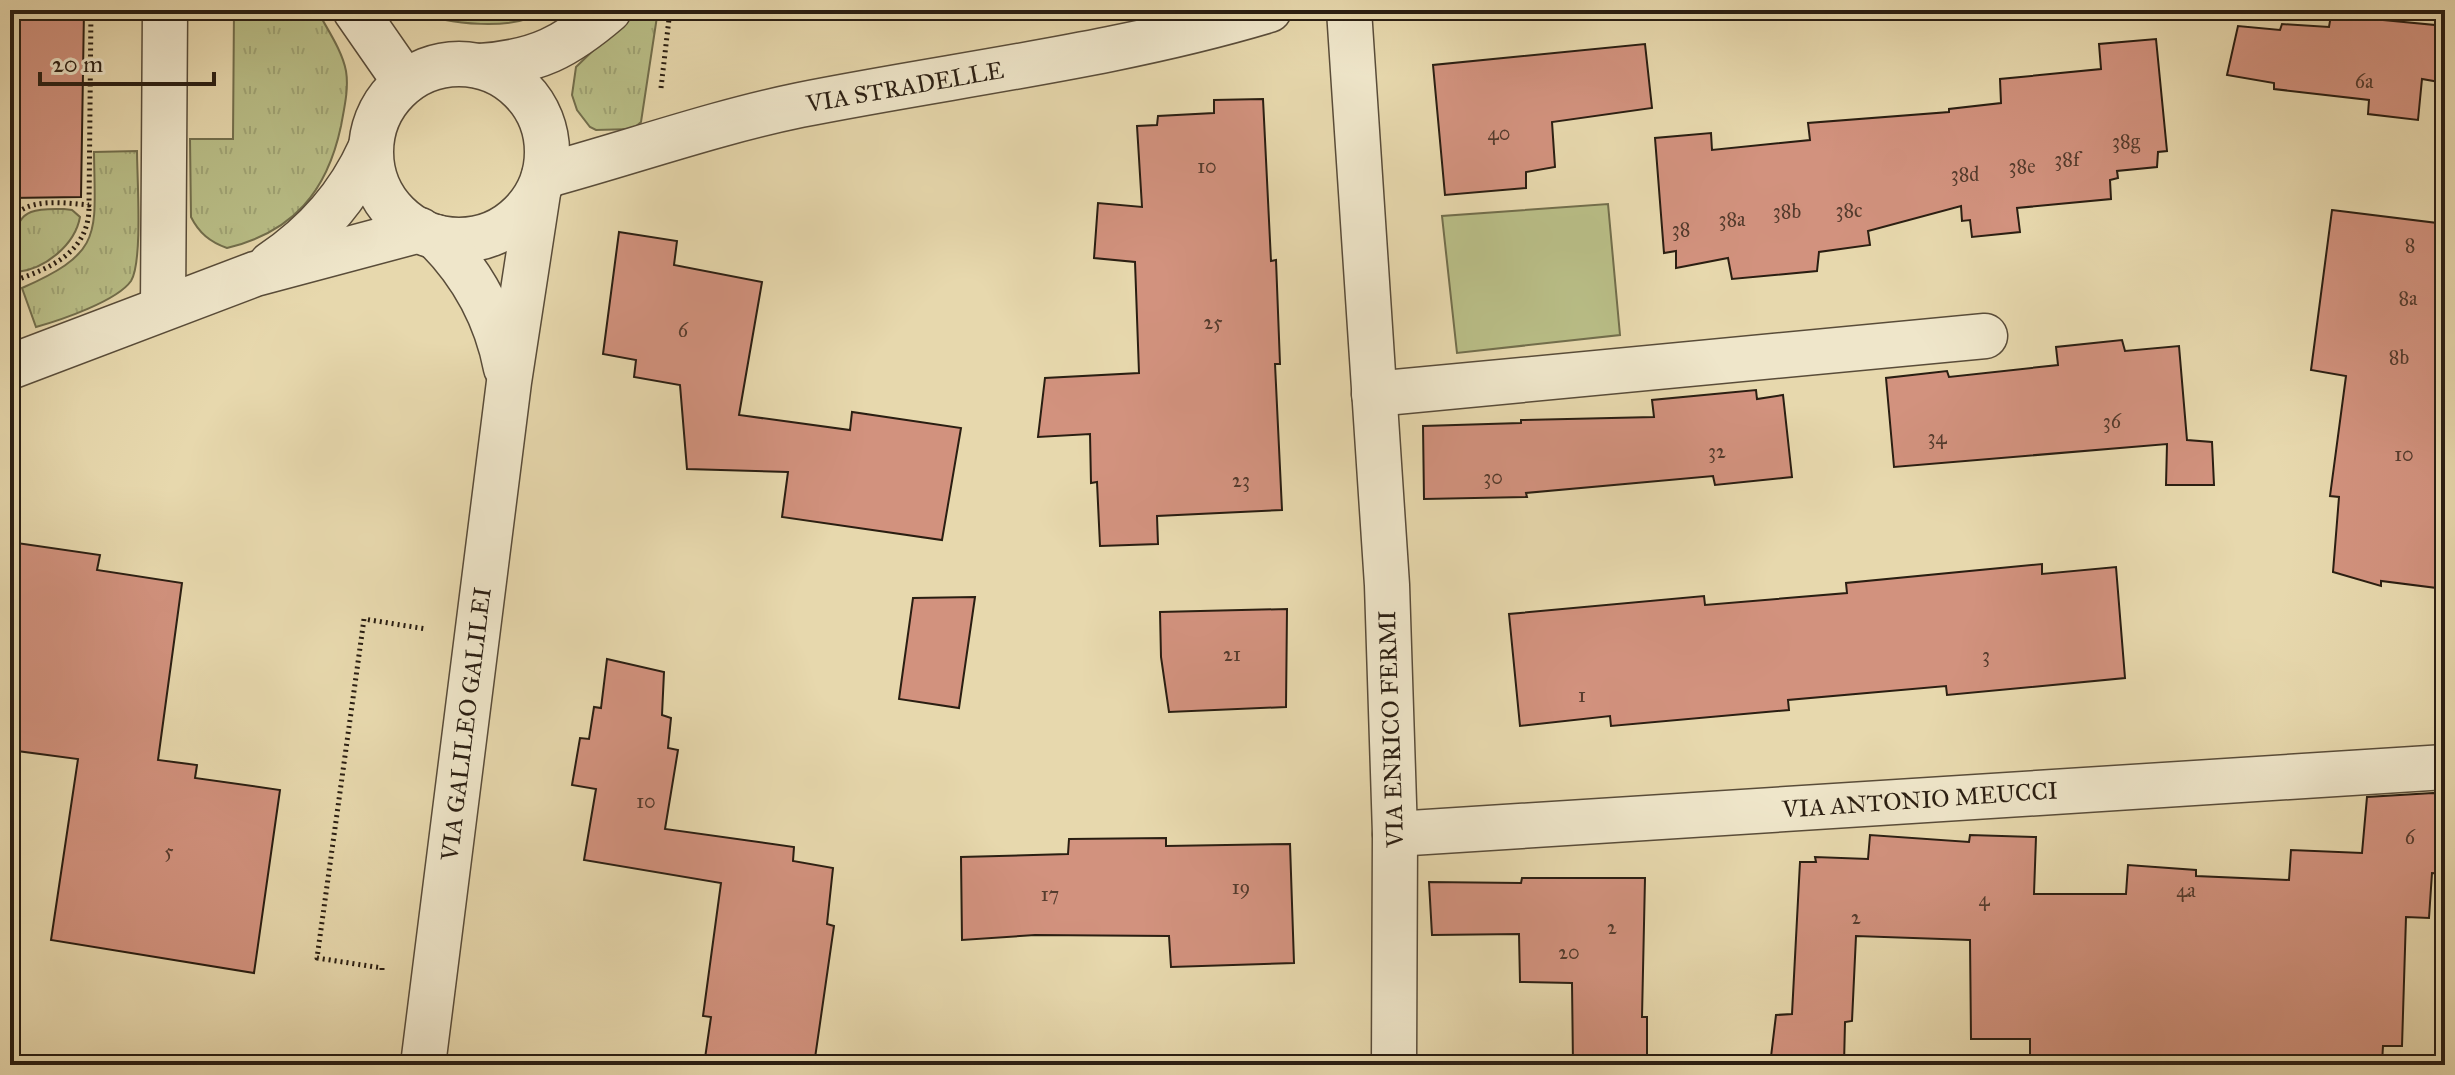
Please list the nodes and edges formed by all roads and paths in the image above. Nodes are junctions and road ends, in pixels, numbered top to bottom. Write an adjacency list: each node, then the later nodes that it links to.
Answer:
1 (91, 10): 13 (path)
2 (165, 10): 18 (street)
3 (355, 10): 9 (street)
4 (609, 10): 8 (street)
5 (670, 10): 10 (path)
6 (1269, 10): 12 (street, VIA STRADELLE)
7 (1349, 10): 22 (street, VIA ENRICO FERMI)
8 (480, 66): 9 (street); 12 (street)
9 (405, 82): 11 (street)
10 (663, 95)
11 (370, 149): 15 (street); 16 (street)
12 (541, 185): 15 (street); 21 (street, VIA GALILEO GALILEI)
13 (89, 205): 14 (path); 17 (path)
14 (10, 222)
15 (428, 234): 16 (street); 21 (street, VIA GALILEO GALILEI)
16 (255, 274): 18 (street)
17 (10, 282)
18 (163, 307): 20 (street)
19 (1985, 336): 22 (street)
20 (10, 367)
21 (509, 382): 27 (street, VIA GALILEO GALILEI)
22 (1374, 394): 25 (street, VIA ENRICO FERMI)
23 (428, 614): 26 (path)
24 (2445, 767): 25 (street, VIA ANTONIO MEUCCI)
25 (1395, 834): 28 (street, VIA ENRICO FERMI)
26 (381, 981)
27 (423, 1065)
28 (1394, 1065)

